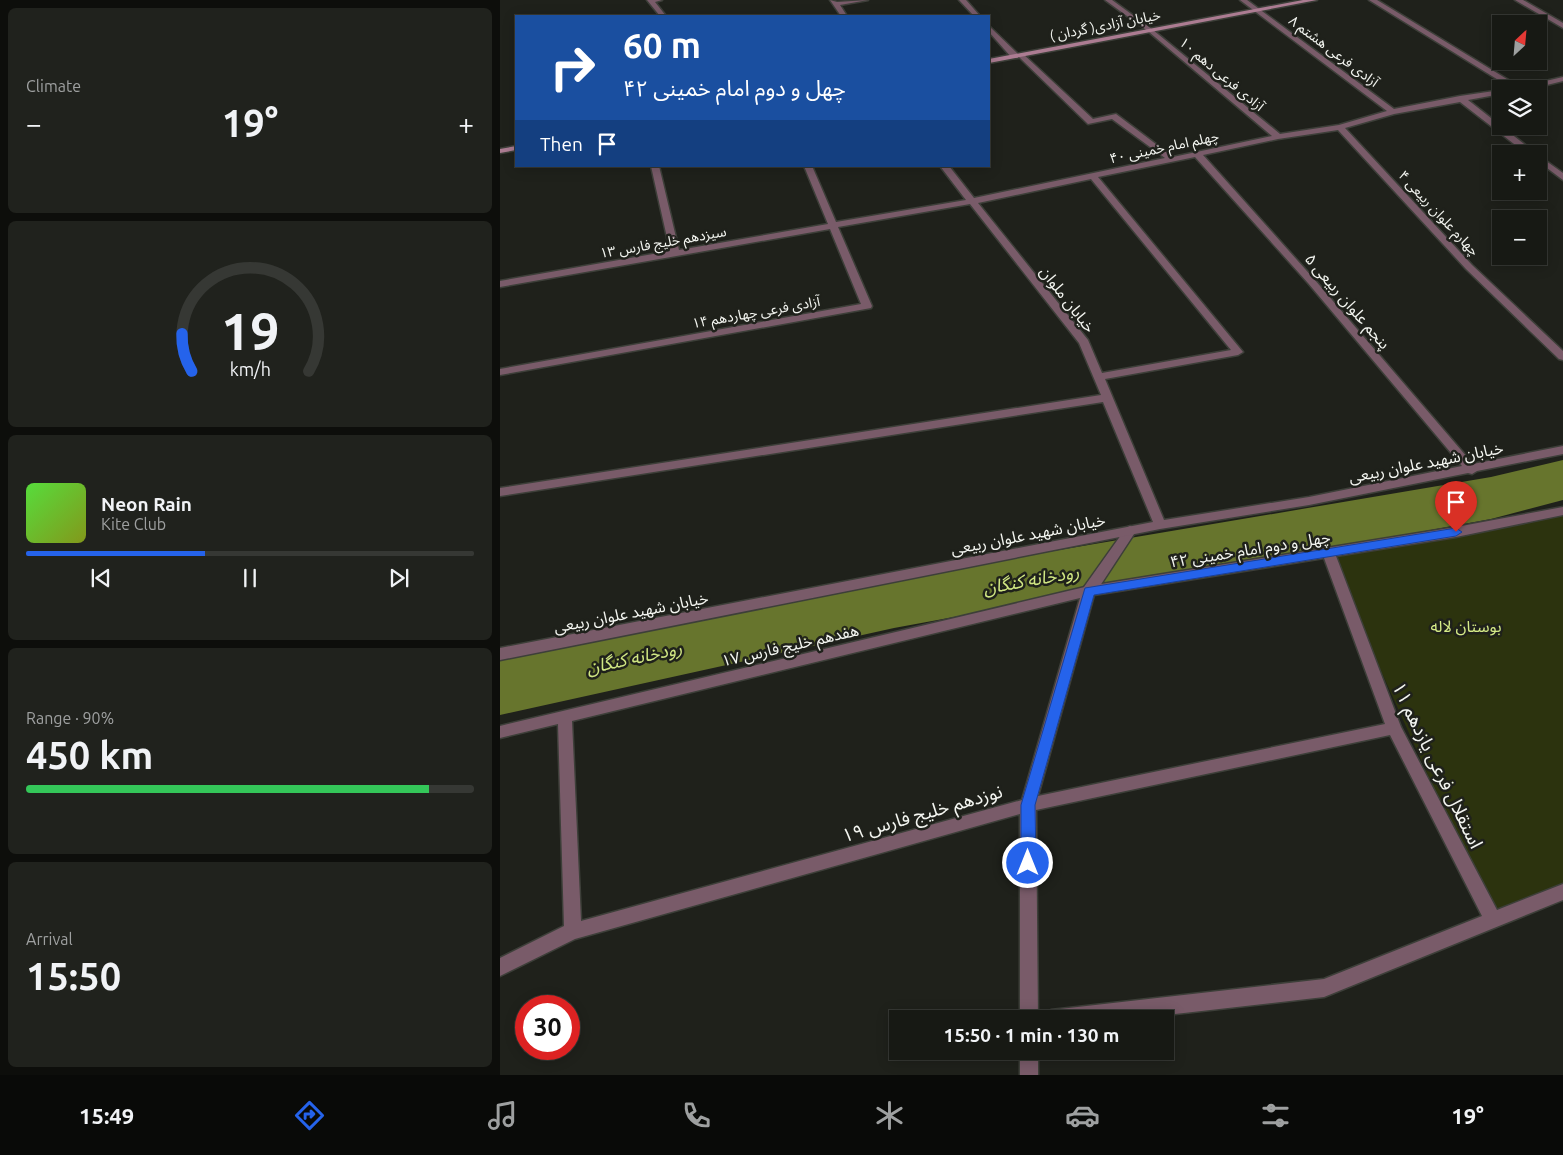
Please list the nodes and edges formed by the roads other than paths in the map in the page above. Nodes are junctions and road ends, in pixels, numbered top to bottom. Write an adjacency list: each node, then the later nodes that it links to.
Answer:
1 (659, 0): 11 (street)
2 (865, 0): 9 (street)
3 (962, 0): 13 (street)
4 (1108, 0): 16 (street, آزادی فرعی دهم ۱۰)
5 (1243, 0): 10 (street, آزادی فرعی هشتم ۸)
6 (1314, 0): 10 (main road, خیابان آزادی( گردان ))
7 (1372, 0): 20 (street)
8 (1518, 0): 14 (street)
9 (834, 2): 12 (street)
10 (1258, 10): 16 (main road, خیابان آزادی( گردان )); 24 (street, آزادی فرعی هشتم ۸)
11 (662, 15)
12 (843, 15)
13 (976, 15)
14 (1563, 26)
15 (990, 29): 17 (street)
16 (1151, 31): 17 (main road, خیابان آزادی( گردان )); 26 (street, آزادی فرعی دهم ۱۰)
17 (1018, 55): 18 (main road, خیابان آزادی( گردان )); 31 (street)
18 (990, 61)
19 (1563, 79): 21 (street)
20 (1504, 80)
21 (1547, 83)
22 (1492, 93): 23 (street, چهلم امام خمینی ۴۰)
23 (1460, 98): 24 (street, چهلم امام خمینی ۴۰); 27 (street)
24 (1394, 112): 25 (street, چهلم امام خمینی ۴۰)
25 (1340, 127): 26 (street, چهلم امام خمینی ۴۰); 42 (street, چهارم علوان ربیعی ۴)
26 (1278, 137): 30 (street, چهلم امام خمینی ۴۰)
27 (1521, 145)
28 (515, 148): 29 (main road)
29 (500, 151)
30 (1197, 154): 31 (street, چهلم امام خمینی ۴۰); 47 (street, پنجم علوان ربیعی ۵)
31 (1171, 159): 36 (street, چهلم امام خمینی ۴۰)
32 (1547, 164): 37 (street)
33 (655, 167): 40 (street)
34 (808, 167): 39 (street, آزادی فرعی چهاردهم ۱۴)
35 (945, 167): 38 (street, خیابان ملوان)
36 (1092, 175): 38 (street, چهلم امام خمینی ۴۰); 44 (street)
37 (1563, 177)
38 (972, 201): 39 (street, چهلم امام خمینی ۴۰); 44 (street, خیابان ملوان)
39 (832, 226): 40 (street, سیزدهم خلیج فارس ۱۳); 43 (street, آزادی فرعی چهاردهم ۱۴)
40 (676, 253): 41 (street, سیزدهم خلیج فارس ۱۳)
41 (500, 284)
42 (1563, 357)
43 (500, 372)
44 (1097, 377): 45 (street, خیابان ملوان)
45 (1105, 398): 48 (street); 50 (street, خیابان ملوان)
46 (1563, 450): 47 (street, خیابان شهید علوان ربیعی)
47 (1472, 470): 50 (street, خیابان شهید علوان ربیعی)
48 (500, 492)
49 (1563, 511): 52 (street, چهل و دوم امام خمینی ۴۲)
50 (1160, 524): 51 (street, خیابان شهید علوان ربیعی)
51 (1130, 530): 53 (street); 54 (street, خیابان شهید علوان ربیعی)
52 (1328, 553): 53 (street, چهل و دوم امام خمینی ۴۲); 56 (street, استقلال فرعی یازدهم ۱۱)
53 (1089, 591): 55 (street, هفدهم خلیج فارس ۱۷); 58 (street)
54 (500, 654)
55 (565, 716): 57 (street, هفدهم خلیج فارس ۱۷); 61 (street)
56 (1394, 728): 58 (street, نوزدهم خلیج فارس ۱۹); 60 (street, استقلال فرعی یازدهم ۱۱)
57 (500, 732)
58 (1028, 805): 61 (street, نوزدهم خلیج فارس ۱۹); 63 (street)
59 (1563, 892): 60 (street)
60 (1493, 920): 64 (street)
61 (573, 931): 62 (street, نوزدهم خلیج فارس ۱۹)
62 (500, 967)
63 (1029, 1010)
64 (1130, 1010)
65 (1029, 1060): 66 (street)
66 (1029, 1075)

